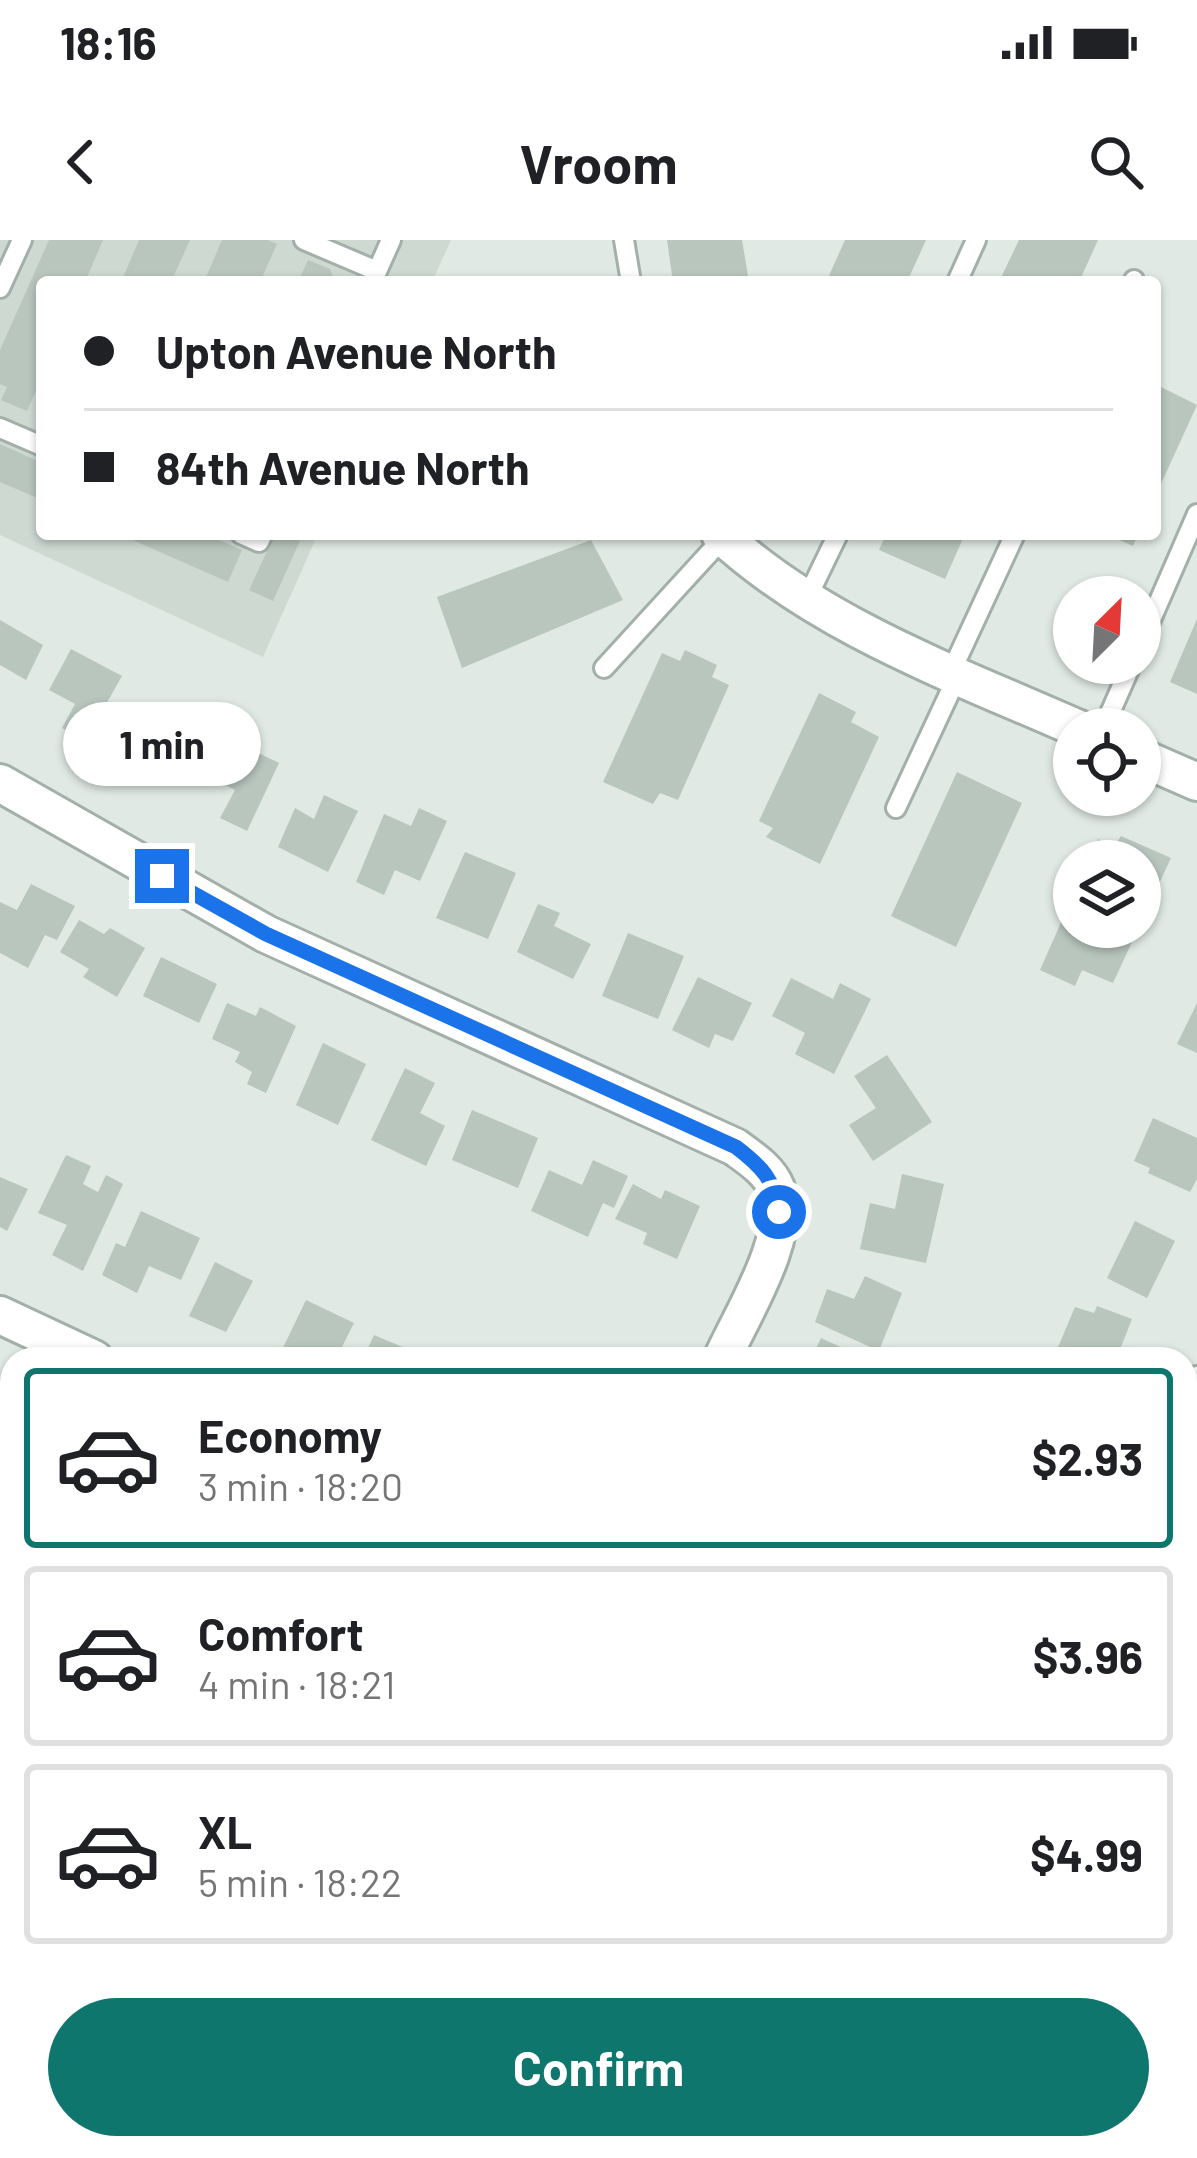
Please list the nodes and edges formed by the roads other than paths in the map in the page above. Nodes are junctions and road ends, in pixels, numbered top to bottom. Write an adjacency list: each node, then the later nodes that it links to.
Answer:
1 (22, 240): 10 (lane)
2 (304, 240): 6 (lane)
3 (391, 240): 7 (lane)
4 (624, 240): 8 (lane)
5 (976, 240): 9 (lane)
6 (373, 276)
7 (375, 276)
8 (630, 276)
9 (960, 276)
10 (0, 288)
11 (0, 428): 12 (lane)
12 (36, 443)
13 (1197, 514): 18 (lane)
14 (718, 540): 20 (lane)
15 (726, 540): 19 (street)
16 (835, 540): 19 (lane)
17 (1012, 540): 21 (lane)
18 (1161, 597)
19 (806, 600): 21 (street)
20 (604, 668)
21 (954, 673): 22 (street); 26 (lane)
22 (1053, 717)
23 (1161, 766): 24 (street)
24 (1197, 782)
25 (0, 783): 29 (street)
26 (896, 808)
27 (0, 1316): 28 (street)
28 (68, 1347)
29 (727, 1347)

